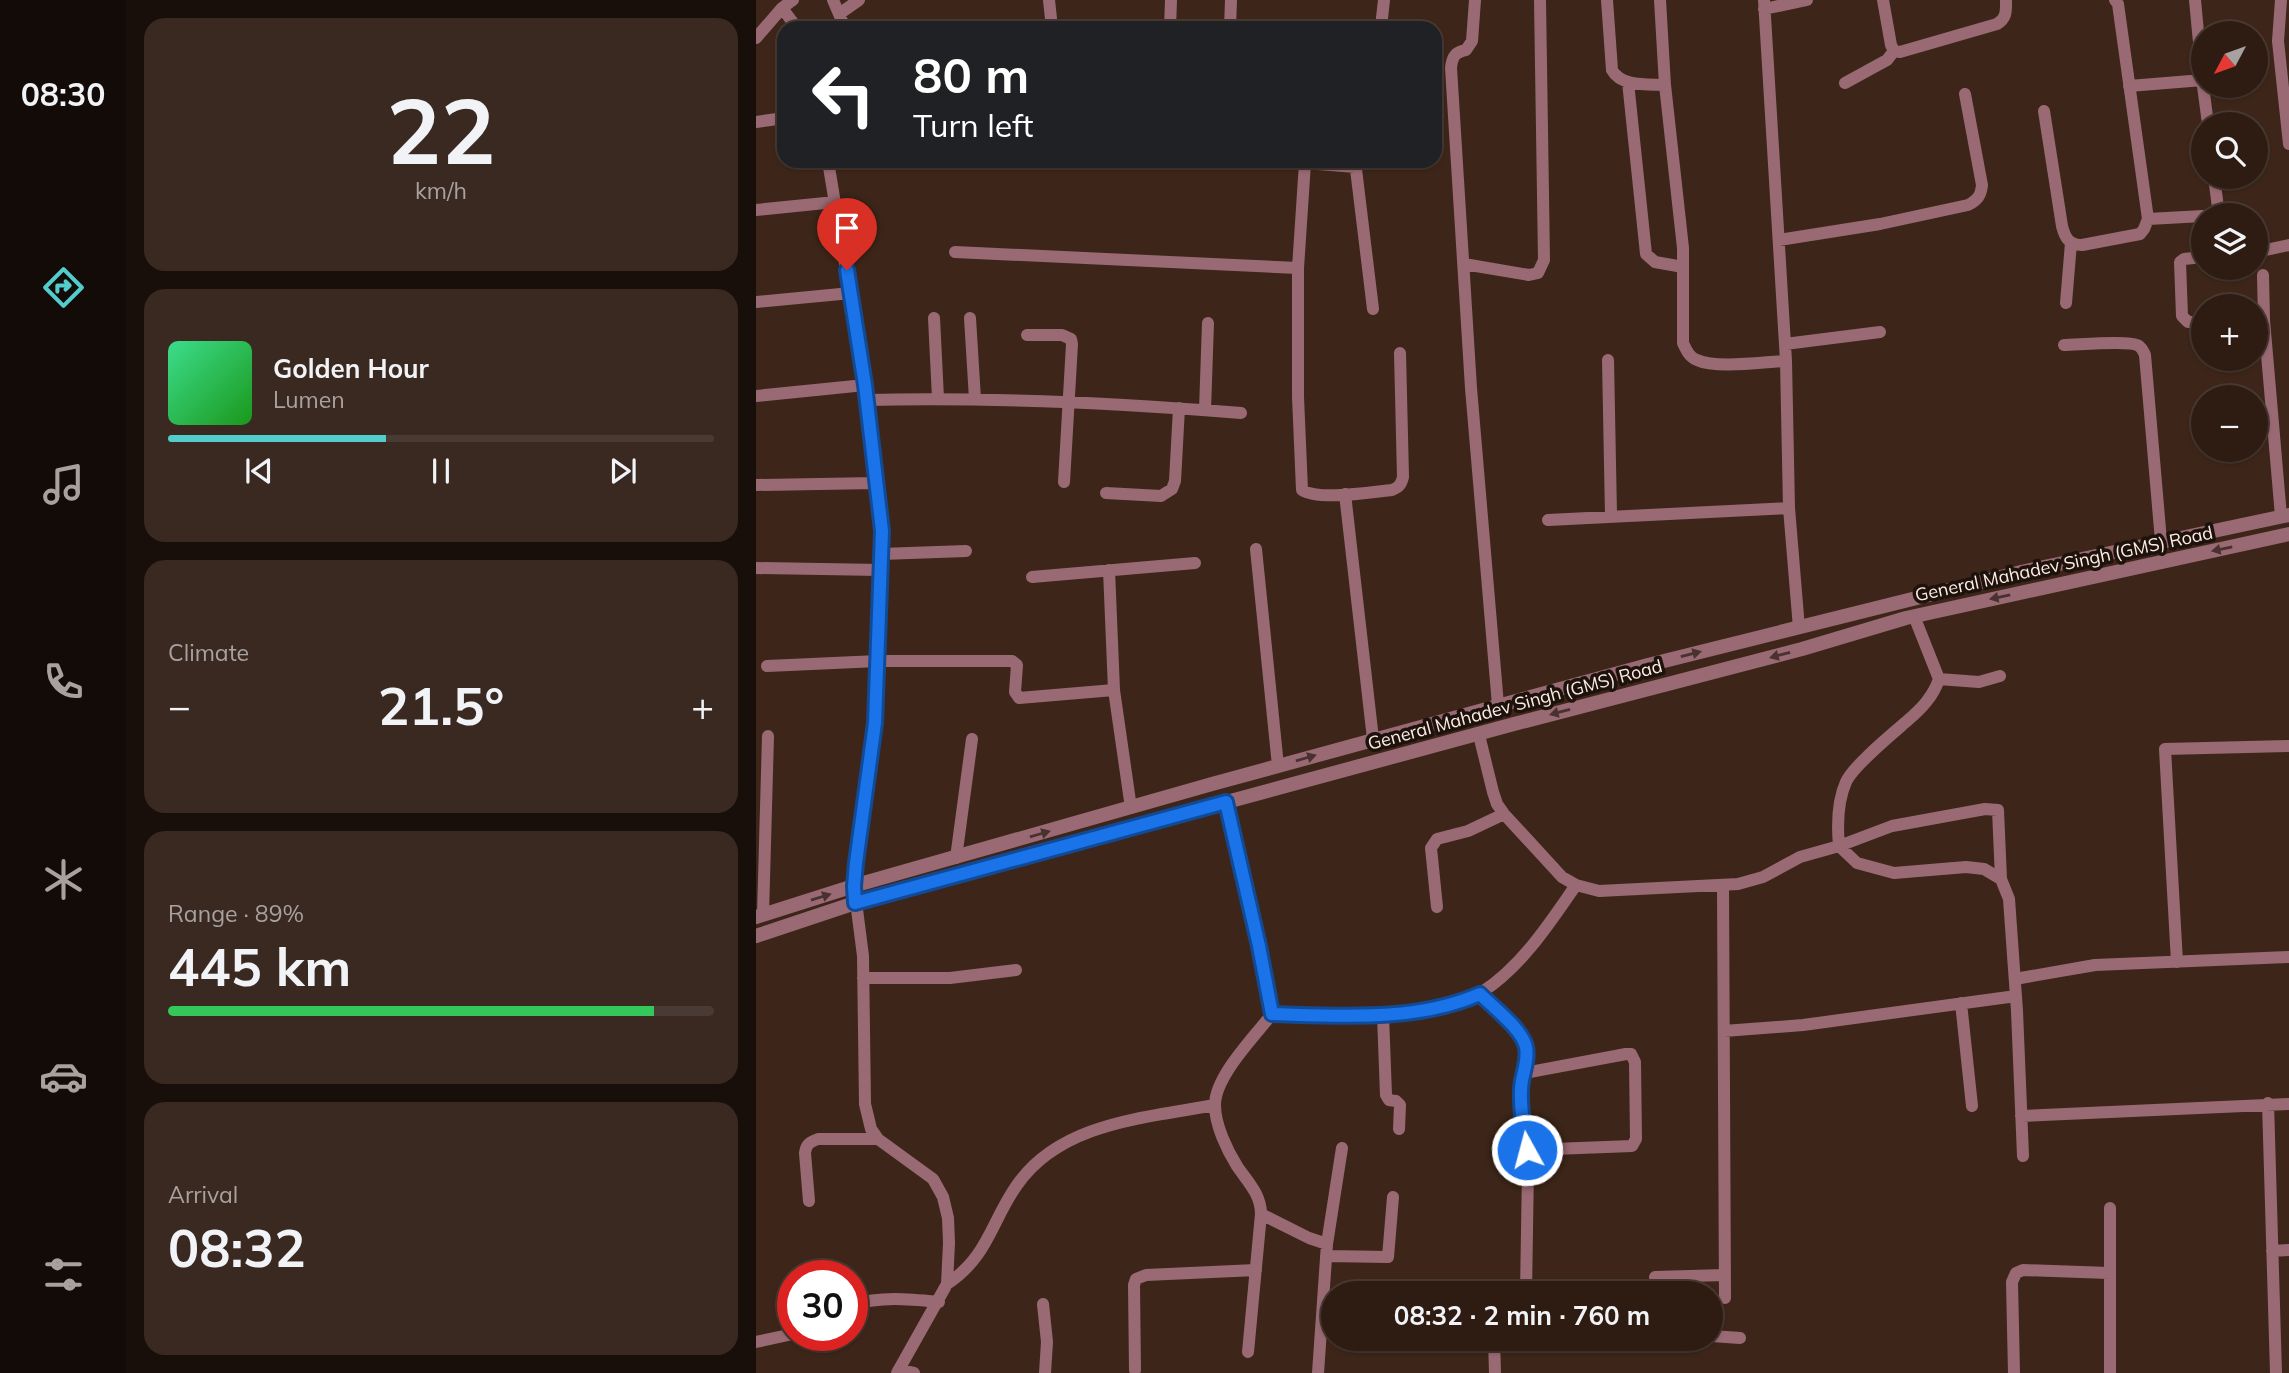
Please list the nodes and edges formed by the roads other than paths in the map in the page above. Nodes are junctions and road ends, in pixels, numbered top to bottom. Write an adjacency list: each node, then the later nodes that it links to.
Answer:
1 (833, 0): 19 (street)
2 (859, 0): 19 (street)
3 (1049, 0): 22 (street)
4 (1171, 0): 23 (street)
5 (1231, 0): 24 (street)
6 (1384, 0): 25 (street)
7 (1475, 0): 52 (street)
8 (1541, 0): 52 (street)
9 (1607, 0): 29 (street)
10 (1660, 0): 32 (street)
11 (1807, 0): 18 (street)
12 (1883, 0): 28 (street)
13 (2006, 0): 28 (street)
14 (2115, 0): 33 (street)
15 (2195, 0): 26 (street)
16 (2281, 0): 38 (street)
17 (787, 4): 20 (street); 27 (street)
18 (1764, 4): 46 (street)
19 (839, 14): 21 (street)
20 (794, 21)
21 (842, 21)
22 (1051, 21)
23 (1170, 21)
24 (1230, 21)
25 (1382, 21)
26 (2197, 21)
27 (756, 38)
28 (1894, 51): 30 (street)
29 (1628, 82): 32 (street); 53 (street)
30 (1845, 82)
31 (2191, 84): 33 (street)
32 (1665, 85): 53 (street)
33 (2129, 86): 45 (street)
34 (1965, 94): 46 (street)
35 (2044, 111): 47 (street)
36 (777, 119): 37 (street)
37 (756, 122)
38 (2289, 144)
39 (829, 168): 42 (street)
40 (1305, 168): 54 (street)
41 (1355, 168): 58 (street)
42 (835, 202): 43 (street); 55 (street)
43 (756, 210)
44 (2191, 217): 45 (street)
45 (2148, 219): 47 (street)
46 (1779, 240): 65 (street)
47 (2071, 243): 57 (street)
48 (2289, 245): 49 (street)
49 (2268, 249)
50 (954, 252): 54 (street)
51 (2191, 259): 61 (street)
52 (1464, 264): 106 (street)
53 (1683, 267): 69 (street)
54 (1298, 268): 84 (street)
55 (851, 293): 56 (street); 71 (street)
56 (756, 302)
57 (2066, 303)
58 (1373, 309)
59 (934, 318): 73 (street)
60 (970, 318): 74 (street)
61 (2191, 322)
62 (1208, 323): 78 (street)
63 (1880, 332): 65 (street)
64 (1027, 335): 76 (street)
65 (1785, 344): 69 (street)
66 (2064, 345): 90 (street)
67 (1400, 353): 84 (street)
68 (1608, 360): 86 (street)
69 (1786, 361): 85 (street)
70 (2267, 371): 87 (street)
71 (865, 385): 72 (street); 75 (street)
72 (756, 396)
73 (938, 398): 74 (street); 75 (street)
74 (975, 399): 76 (street)
75 (866, 400): 81 (street)
76 (1070, 402): 77 (street); 80 (street)
77 (1179, 408): 78 (street); 83 (street)
78 (1205, 410): 79 (street)
79 (1241, 413)
80 (1064, 482)
81 (876, 483): 82 (street); 93 (street)
82 (756, 485)
83 (1106, 493)
84 (1345, 494): 110 (street)
85 (1789, 508): 86 (street); 100 (street)
86 (1611, 515): 88 (street)
87 (2285, 515): 90 (street)
88 (1548, 520)
89 (2289, 534): 99 (street, General Mahadev Singh (GMS) Road, one-way to 99)
90 (2161, 541): 100 (street)
91 (1256, 549): 112 (street)
92 (966, 551): 93 (street)
93 (881, 555): 96 (street)
94 (1195, 563): 97 (street)
95 (756, 568): 96 (street)
96 (881, 570): 101 (street)
97 (1109, 570): 98 (street); 105 (street)
98 (1032, 577)
99 (1914, 616): 104 (street); 107 (street, General Mahadev Singh (GMS) Road, one-way to 107)
100 (1799, 628): 106 (street, one-way to 100)
101 (877, 661): 102 (street); 105 (street); 121 (street)
102 (767, 666)
103 (2000, 676): 104 (street)
104 (1939, 679): 116 (street)
105 (1114, 690): 114 (street)
106 (1498, 705): 110 (street)
107 (1479, 735): 113 (street, General Mahadev Singh (GMS) Road); 115 (street)
108 (768, 736): 124 (street)
109 (972, 739): 117 (street)
110 (1373, 739): 112 (street, one-way to 110)
111 (2289, 746): 127 (street)
112 (1278, 766): 114 (street)
113 (1226, 802): 122 (street, General Mahadev Singh (GMS) Road); 134 (street)
114 (1130, 808): 117 (street, one-way to 114)
115 (1504, 814): 119 (street); 123 (street)
116 (1839, 846): 118 (street); 118 (street); 120 (street)
117 (956, 858): 121 (street)
118 (2001, 879): 130 (street)
119 (1576, 885): 120 (street); 131 (street)
120 (1723, 885): 136 (street)
121 (854, 886): 122 (street); 124 (street, one-way to 121)
122 (855, 903): 125 (street, General Mahadev Singh (GMS) Road); 129 (street)
123 (1437, 907)
124 (760, 916)
125 (756, 936)
126 (2289, 957): 127 (street)
127 (2177, 962): 130 (street)
128 (1016, 970): 129 (street)
129 (863, 978): 144 (street)
130 (2015, 979): 132 (street)
131 (1480, 994): 135 (street); 137 (street)
132 (2016, 996): 133 (street); 142 (street)
133 (1961, 1003): 136 (street); 141 (street)
134 (1272, 1014): 135 (street); 140 (street)
135 (1383, 1015): 143 (street)
136 (1724, 1031): 157 (street)
137 (1524, 1073): 146 (street); 146 (street)
138 (2268, 1103): 139 (street); 142 (street); 154 (street)
139 (2289, 1104)
140 (1215, 1105): 151 (street); 161 (street)
141 (1972, 1106)
142 (2021, 1116): 147 (street)
143 (1399, 1129)
144 (878, 1139): 149 (street); 161 (street)
145 (1342, 1148): 152 (street)
146 (1527, 1150): 160 (street)
147 (2023, 1156)
148 (1393, 1197): 152 (street)
149 (809, 1201)
150 (2110, 1208): 156 (street)
151 (1261, 1214): 152 (street); 155 (street)
152 (1326, 1250): 159 (street)
153 (2289, 1250): 154 (street)
154 (2272, 1251): 181 (street)
155 (1256, 1270): 172 (street); 173 (street)
156 (2109, 1273): 179 (street); 180 (street)
157 (1725, 1275): 158 (street); 162 (street)
158 (1655, 1277)
159 (1326, 1281)
160 (1526, 1281)
161 (947, 1284): 164 (street)
162 (1725, 1298)
163 (868, 1300): 164 (street)
164 (939, 1302): 174 (street)
165 (1043, 1304): 176 (street)
166 (777, 1337): 169 (street)
167 (1723, 1337): 168 (street)
168 (1740, 1338)
169 (756, 1342)
170 (1322, 1351): 177 (street)
171 (1494, 1351): 178 (street)
172 (1248, 1352)
173 (1135, 1370)
174 (898, 1371): 175 (street)
175 (914, 1373)
176 (1045, 1373)
177 (1318, 1373)
178 (1495, 1373)
179 (2014, 1373)
180 (2110, 1373)
181 (2276, 1373)

